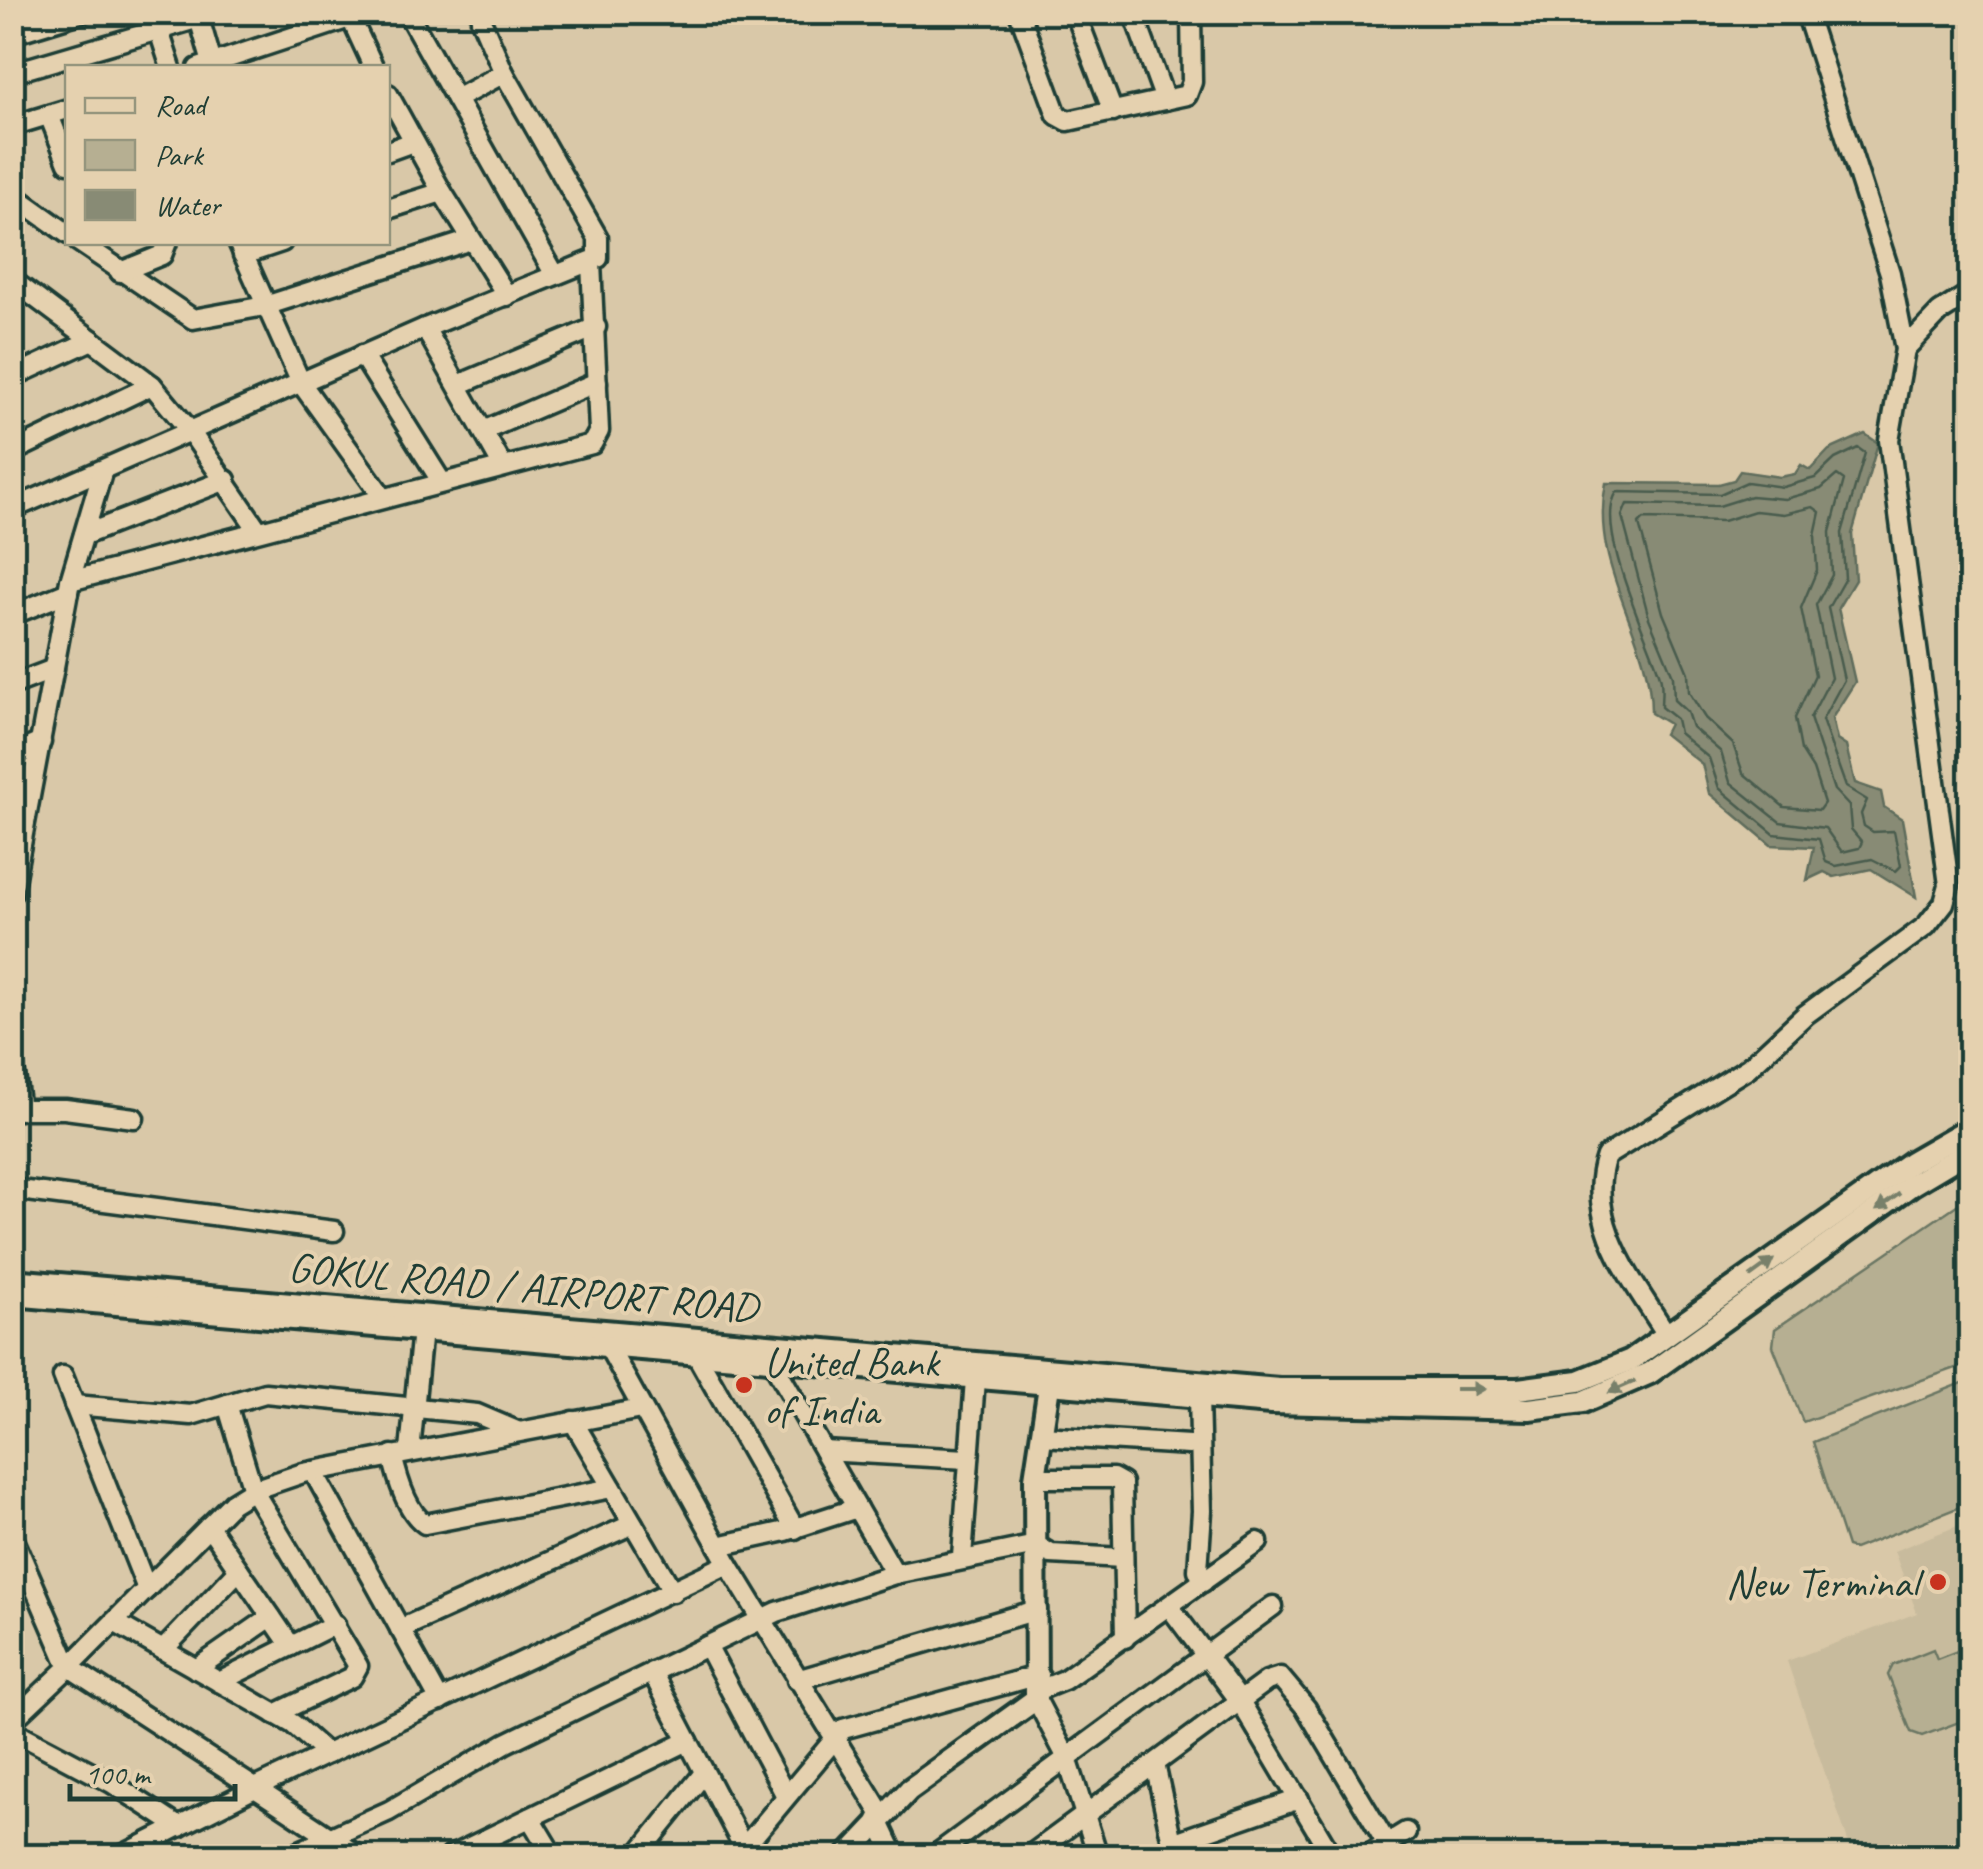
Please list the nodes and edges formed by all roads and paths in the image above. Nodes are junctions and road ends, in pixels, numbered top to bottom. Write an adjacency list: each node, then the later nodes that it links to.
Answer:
1 (84, 12): 12 (street)
2 (407, 12): 19 (street)
3 (1019, 12): 22 (street)
4 (1075, 12): 22 (street)
5 (1133, 12): 20 (street)
6 (1191, 12): 20 (street)
7 (1806, 12): 48 (street)
8 (203, 14): 11 (street); 14 (street)
9 (356, 14): 14 (street); 15 (street)
10 (480, 20): 17 (street)
11 (156, 21): 13 (street); 16 (street)
12 (12, 34)
13 (170, 65)
14 (205, 65)
15 (373, 65)
16 (12, 73)
17 (504, 74): 19 (street); 36 (street)
18 (390, 98): 24 (street)
19 (456, 99): 38 (street)
20 (1164, 100): 22 (street)
21 (58, 112): 23 (street); 25 (street)
22 (1113, 112)
23 (13, 123)
24 (412, 142): 26 (street); 27 (street)
25 (65, 148)
26 (390, 149)
27 (442, 192): 29 (street); 31 (street)
28 (12, 194): 30 (street)
29 (390, 209)
30 (65, 232)
31 (471, 240): 42 (street); 44 (street)
32 (83, 245): 37 (street)
33 (100, 245): 37 (street)
34 (166, 245): 37 (street)
35 (241, 249): 44 (street)
36 (591, 262): 38 (street); 45 (street)
37 (112, 267): 44 (street)
38 (555, 275): 42 (street)
39 (12, 280): 40 (street)
40 (32, 294): 43 (street); 47 (street)
41 (1970, 294): 48 (street)
42 (508, 296): 46 (street)
43 (12, 304)
44 (265, 306): 52 (street)
45 (596, 326): 51 (street); 53 (street)
46 (424, 328): 49 (street); 53 (street)
47 (92, 340): 50 (street); 54 (street)
48 (1905, 349): 84 (street)
49 (362, 355): 52 (street); 61 (street)
50 (12, 376)
51 (597, 382): 56 (street); 58 (street)
52 (301, 384): 55 (street); 62 (street)
53 (458, 385): 56 (street)
54 (152, 386): 55 (street); 57 (street)
55 (190, 431): 59 (street); 60 (street)
56 (484, 432): 58 (street)
57 (12, 452)
58 (502, 465): 61 (street)
59 (102, 472): 63 (street); 65 (street)
60 (226, 480): 64 (street); 65 (street)
61 (441, 480): 62 (street)
62 (382, 496): 64 (street)
63 (12, 508)
64 (258, 530): 66 (street)
65 (84, 535): 66 (street)
66 (69, 586): 67 (street); 68 (street)
67 (12, 615)
68 (54, 669): 69 (street); 70 (street)
69 (12, 685)
70 (41, 742): 71 (street); 72 (street)
71 (12, 755)
72 (16, 862): 73 (street)
73 (12, 893)
74 (12, 1053): 75 (street)
75 (16, 1109): 76 (street)
76 (134, 1118)
77 (1970, 1128): 84 (main road, GOKUL ROAD / AIRPORT ROAD, one-way to 77)
78 (1970, 1150): 91 (main road, one-way to 91)
79 (12, 1189): 80 (street)
80 (334, 1231)
81 (12, 1280): 85 (main road, GOKUL ROAD / AIRPORT ROAD)
82 (12, 1295): 83 (main road)
83 (422, 1329): 85 (main road); 95 (street)
84 (1667, 1335): 91 (main road, GOKUL ROAD / AIRPORT ROAD)
85 (608, 1338): 86 (main road); 91 (main road, GOKUL ROAD / AIRPORT ROAD, one-way to 91); 96 (street)
86 (696, 1354): 87 (main road); 111 (street)
87 (772, 1361): 89 (main road); 101 (street)
88 (63, 1376): 93 (street)
89 (975, 1379): 90 (main road); 103 (street)
90 (1049, 1386): 92 (main road); 99 (main road)
91 (1571, 1393): 92 (main road)
92 (1199, 1397): 121 (street)
93 (74, 1404): 94 (street); 122 (street)
94 (227, 1404): 95 (street); 107 (street)
95 (414, 1405): 98 (street); 102 (street)
96 (642, 1409): 97 (street); 115 (street)
97 (573, 1421): 98 (street); 106 (street)
98 (517, 1432): 102 (street)
99 (1042, 1436): 100 (street); 105 (main road)
100 (1189, 1445)
101 (824, 1451): 103 (street); 108 (street)
102 (401, 1453): 104 (street); 106 (street)
103 (967, 1460): 116 (street)
104 (314, 1471): 107 (street); 131 (street)
105 (1035, 1478): 114 (main road); 117 (street)
106 (612, 1488): 109 (street)
107 (253, 1490): 110 (street); 130 (street)
108 (857, 1508): 111 (street); 120 (street)
109 (633, 1524): 123 (street); 131 (street)
110 (209, 1526): 119 (street); 122 (street)
111 (795, 1529): 115 (street)
112 (12, 1534): 137 (street)
113 (1258, 1542): 121 (street)
114 (1036, 1545): 116 (street); 117 (street); 126 (main road)
115 (718, 1546): 118 (street)
116 (962, 1558): 120 (street)
117 (1123, 1558): 132 (street)
118 (728, 1564): 123 (street); 128 (street)
119 (239, 1570): 127 (street); 135 (street)
120 (895, 1574): 128 (street)
121 (1202, 1582): 124 (street)
122 (147, 1589): 129 (street)
123 (673, 1592): 143 (street)
124 (1169, 1606): 132 (street); 136 (street)
125 (1273, 1606): 136 (street)
126 (1036, 1610): 140 (street); 142 (main road)
127 (271, 1617): 133 (street); 138 (street)
128 (762, 1620): 134 (street); 140 (street)
129 (114, 1622): 135 (street); 137 (street)
130 (335, 1624): 133 (street); 145 (street)
131 (400, 1629): 143 (street)
132 (1125, 1638): 142 (street)
133 (291, 1646): 141 (street)
134 (707, 1646): 139 (street); 155 (street)
135 (163, 1650): 138 (street)
136 (1207, 1658): 144 (street); 151 (street)
137 (69, 1667): 146 (street); 154 (street)
138 (196, 1669): 141 (street)
139 (652, 1672): 149 (street); 162 (street)
140 (797, 1680): 148 (street)
141 (219, 1682): 145 (street)
142 (1038, 1688): 148 (street); 151 (street); 158 (main road)
143 (440, 1701): 150 (street)
144 (1240, 1701): 152 (street); 156 (street); 163 (street)
145 (275, 1714): 150 (street)
146 (12, 1721)
147 (12, 1730): 160 (street)
148 (832, 1739): 155 (street); 158 (street)
149 (688, 1741): 153 (street); 159 (street)
150 (327, 1754): 154 (street)
151 (1068, 1758): 157 (street); 174 (street)
152 (1154, 1764): 157 (street); 164 (street)
153 (704, 1773): 165 (street); 171 (street)
154 (255, 1788): 160 (street); 162 (street)
155 (786, 1796): 165 (street)
156 (1299, 1799): 164 (street); 177 (street)
157 (1088, 1813): 175 (street); 176 (street)
158 (880, 1817): 172 (main road); 173 (street)
159 (530, 1818): 169 (street); 170 (street)
160 (179, 1827): 166 (street)
161 (1406, 1832): 163 (street)
162 (330, 1836): 167 (street); 168 (street)
163 (1387, 1844): 178 (street)
164 (1174, 1850)
165 (740, 1852)
166 (121, 1856)
167 (288, 1856)
168 (358, 1856)
169 (451, 1856)
170 (553, 1856)
171 (637, 1856)
172 (847, 1856)
173 (895, 1856)
174 (934, 1856)
175 (1029, 1856)
176 (1098, 1856)
177 (1332, 1856)
178 (1367, 1856)

